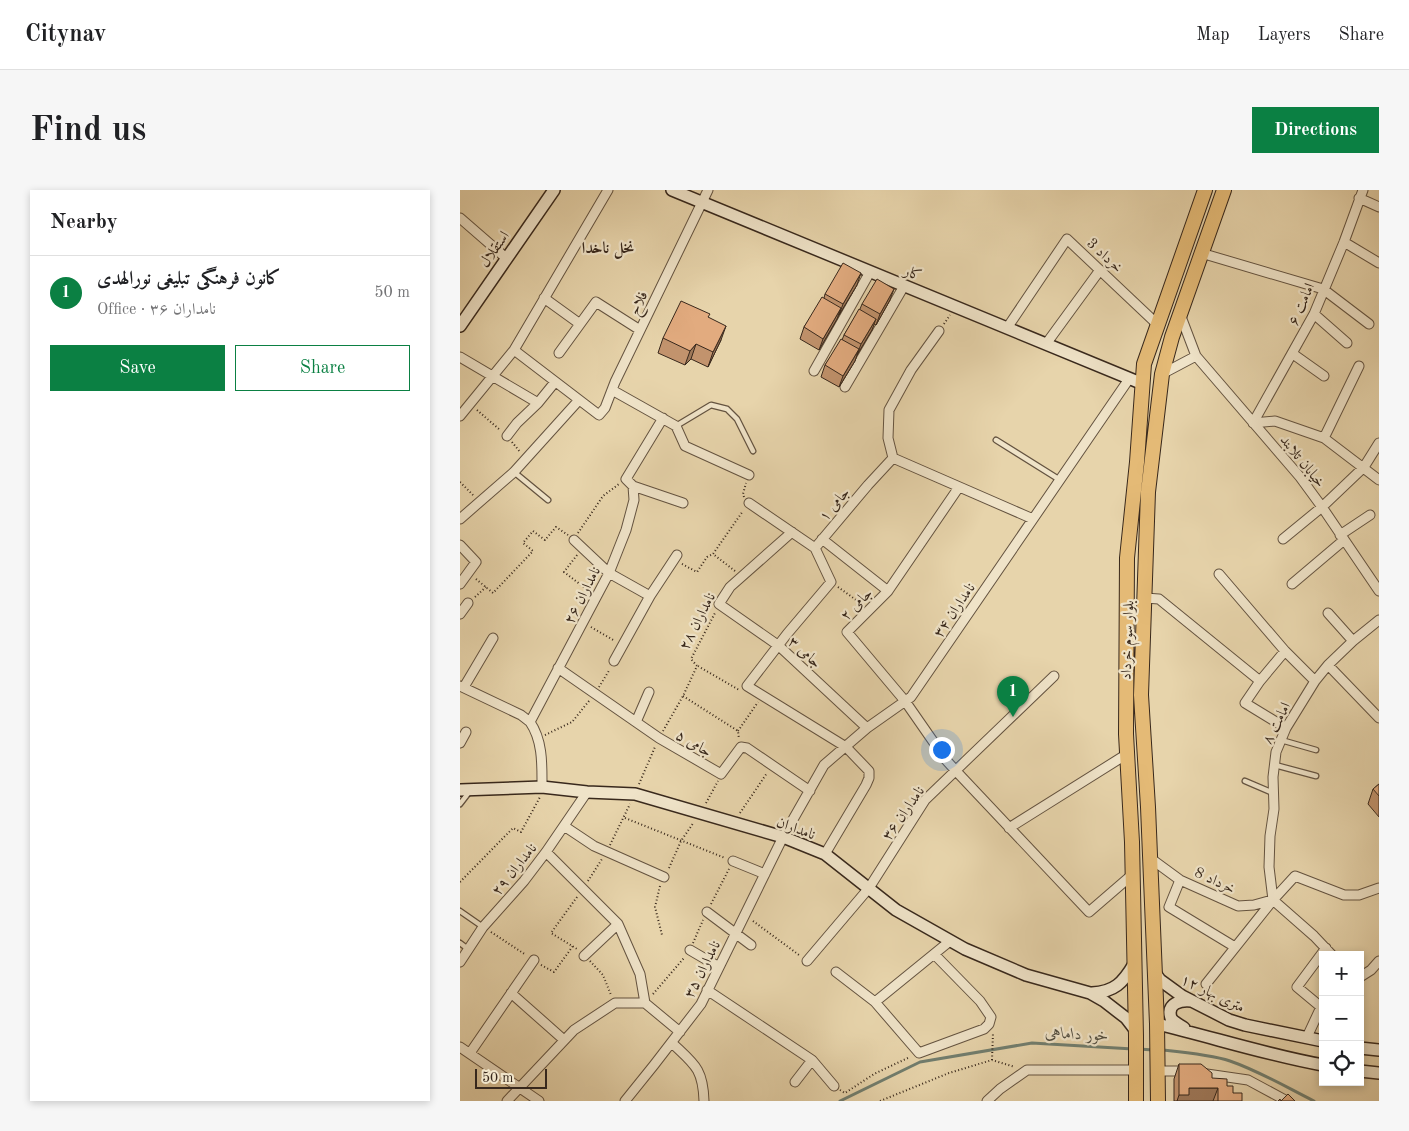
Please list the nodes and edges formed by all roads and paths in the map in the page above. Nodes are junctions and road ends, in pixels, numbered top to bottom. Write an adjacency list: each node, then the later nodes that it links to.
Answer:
1 (554, 190): 13 (street, استقلال)
2 (608, 190): 19 (street)
3 (672, 190): 8 (street, کار)
4 (708, 190): 8 (street, فلاح)
5 (1205, 190): 25 (main road, بلوار سوم خرداد)
6 (1224, 190): 12 (main road, بلوار سوم خرداد)
7 (1361, 194): 9 (street); 11 (street, امامت ۶)
8 (702, 202): 16 (street, کار); 28 (street, فلاح)
9 (1379, 207)
10 (460, 218): 13 (street)
11 (1344, 242): 14 (street); 18 (street, امامت ۶)
12 (1201, 254): 18 (street); 21 (main road, بلوار سوم خرداد)
13 (506, 258): 26 (street, استقلال)
14 (1379, 263)
15 (1100, 270): 25 (street, خرداد 3); 27 (street, خرداد 3); 31 (street)
16 (870, 272): 17 (street, کار); 38 (street)
17 (904, 286): 20 (street, کار); 45 (street)
18 (1323, 289): 22 (street, امامت ۶); 24 (street)
19 (544, 298): 23 (street); 32 (street)
20 (956, 307): 27 (street, کار); 29 (path)
21 (1180, 314): 35 (street, خیابان تلابند); 39 (main road, بلوار سوم خرداد)
22 (1314, 314): 30 (street); 34 (street, امامت ۶)
23 (580, 324): 28 (street); 33 (street)
24 (1369, 324)
25 (1158, 325): 44 (main road, بلوار سوم خرداد)
26 (460, 326)
27 (1007, 328): 31 (street, کار)
28 (640, 330): 46 (street, فلاح)
29 (939, 331): 59 (street)
30 (1347, 343)
31 (1046, 344): 42 (street, کار)
32 (514, 350): 41 (street); 43 (street)
33 (560, 353)
34 (1293, 354): 40 (street); 52 (street, امامت ۶)
35 (1196, 356): 39 (street); 52 (street, خیابان تلابند)
36 (460, 357): 41 (street)
37 (1358, 366): 55 (street)
38 (814, 371)
39 (1162, 374): 100 (main road, بلوار سوم خرداد)
40 (1324, 376)
41 (493, 378): 48 (street); 49 (street)
42 (1129, 379): 44 (street, کار); 65 (street, نامداران ۳۴)
43 (555, 382): 47 (street); 48 (street)
44 (1143, 384): 141 (main road, بلوار سوم خرداد)
45 (845, 387)
46 (612, 390): 47 (street, فلاح); 51 (street)
47 (579, 400): 60 (street)
48 (538, 403): 54 (street)
49 (470, 404): 50 (street); 54 (path)
50 (460, 416)
51 (663, 418): 53 (street); 64 (street)
52 (1253, 424): 55 (street); 74 (street, خیابان تلابند)
53 (676, 426): 58 (lane); 63 (street)
54 (507, 436): 60 (path)
55 (1324, 438): 61 (street)
56 (996, 440): 65 (lane)
57 (1379, 443): 61 (street)
58 (754, 451)
59 (894, 458): 69 (street); 80 (street, جامی ۱)
60 (526, 459): 62 (street)
61 (1364, 467): 66 (street); 74 (street)
62 (514, 472): 70 (lane); 71 (street)
63 (749, 475): 73 (path)
64 (626, 479): 68 (street); 82 (path)
65 (1060, 480): 77 (street, نامداران ۳۴)
66 (1379, 480)
67 (460, 482): 71 (path)
68 (633, 486): 72 (street); 89 (street, نامداران ۲۶)
69 (959, 487): 77 (street); 96 (street)
70 (548, 500)
71 (479, 502): 76 (street)
72 (683, 503)
73 (748, 503): 78 (street); 86 (path)
74 (1322, 507): 79 (street, خیابان تلابند); 81 (street)
75 (1370, 515): 79 (street)
76 (460, 518)
77 (1033, 520): 126 (street, نامداران ۳۴)
78 (792, 532): 85 (street); 91 (street, نامداران ۲۸)
79 (1342, 537): 94 (street); 97 (street, خیابان تلابند)
80 (822, 539): 85 (street, جامی ۱); 96 (street, جامی ۲)
81 (1283, 539)
82 (574, 540): 84 (street); 95 (path)
83 (460, 545): 88 (street)
84 (582, 548): 89 (street); 99 (path)
85 (815, 548): 92 (street)
86 (713, 554): 87 (path); 91 (path)
87 (675, 557): 98 (street)
88 (468, 573): 93 (street); 95 (path)
89 (609, 573): 98 (street); 99 (street, نامداران ۲۶)
90 (1219, 574): 112 (street)
91 (743, 577): 102 (street, نامداران ۲۸)
92 (831, 582): 103 (path); 111 (street)
93 (460, 584)
94 (1292, 584)
95 (486, 587): 101 (path)
96 (888, 590): 103 (street, جامی ۲)
97 (1379, 592)
98 (650, 596): 110 (street)
99 (596, 598): 107 (street, نامداران ۲۶)
100 (1145, 598): 118 (street); 156 (main road, بلوار سوم خرداد)
101 (468, 603): 105 (street)
102 (719, 604): 111 (street, جامی ۳); 115 (path, نامداران ۲۸)
103 (869, 610): 126 (street, جامی ۲)
104 (1328, 613): 109 (street)
105 (460, 614)
106 (1379, 620): 109 (street, امامت ۸)
107 (582, 622): 110 (path); 116 (street, نامداران ۲۶)
108 (493, 638): 121 (street)
109 (1354, 640): 114 (street, امامت ۸)
110 (622, 646): 113 (street)
111 (779, 646): 120 (street); 130 (street, جامی ۳)
112 (1285, 651): 118 (street); 119 (street)
113 (614, 661): 123 (path)
114 (1328, 665): 119 (street, امامت ۸); 127 (street)
115 (697, 666): 120 (path); 125 (path, نامداران ۲۸)
116 (558, 668): 123 (street, جامی ۵); 128 (street, نامداران ۲۶)
117 (1054, 676): 144 (street, نامداران ۳۶)
118 (1260, 681): 131 (street)
119 (1315, 681): 131 (street, امامت ۸)
120 (747, 686): 124 (street)
121 (462, 687): 128 (street)
122 (650, 692): 129 (street)
123 (596, 693): 129 (street, جامی ۵); 135 (path)
124 (763, 695): 132 (path); 139 (street)
125 (683, 696): 132 (path); 134 (path, نامداران ۲۸)
126 (905, 701): 130 (street, نامداران ۳۴); 144 (street)
127 (1379, 718)
128 (530, 722): 135 (street)
129 (636, 722): 134 (street, جامی ۵)
130 (867, 728): 139 (street, نامداران ۳۴)
131 (1286, 728): 136 (street, امامت ۸)
132 (738, 731): 138 (path)
133 (466, 732): 137 (street)
134 (659, 738): 145 (street, جامی ۵); 152 (path, نامداران ۲۸)
135 (538, 739): 148 (street)
136 (1281, 740): 140 (lane); 142 (street, امامت ۸)
137 (460, 743)
138 (741, 747): 143 (street); 145 (street, جامی ۵)
139 (846, 747): 150 (street, نامداران ۳۴); 165 (street)
140 (1316, 750)
141 (1127, 754): 155 (main road, بلوار سوم خرداد); 161 (street)
142 (1273, 765): 146 (lane); 153 (street, امامت ۸)
143 (773, 766): 150 (street); 159 (path)
144 (956, 771): 161 (street); 176 (street, نامداران ۳۶)
145 (721, 774): 157 (path)
146 (1316, 776)
147 (1245, 781): 153 (lane)
148 (542, 788): 149 (street, نامداران); 151 (street, نامداران); 172 (path)
149 (466, 790): 154 (lane)
150 (810, 791): 162 (street, نامداران ۳۴)
151 (587, 792): 152 (street, نامداران); 160 (street, نامداران ۲۹)
152 (635, 794): 157 (street, نامداران); 158 (path, نامداران ۲۸)
153 (1273, 794): 178 (street, امامت ۸)
154 (460, 804)
155 (1130, 805): 156 (main road); 169 (main road, بلوار سوم خرداد)
156 (1148, 807): 166 (main road, بلوار سوم خرداد)
157 (701, 812): 159 (street, نامداران)
158 (625, 818): 164 (path, نامداران ۲۸); 167 (path)
159 (734, 823): 162 (street, نامداران)
160 (564, 826): 163 (street, نامداران ۲۹); 164 (street)
161 (1009, 828): 169 (street)
162 (783, 837): 165 (street, نامداران); 168 (street, نامداران ۳۵)
163 (546, 852): 175 (street); 183 (street, نامداران ۲۹)
164 (606, 852): 171 (street); 175 (path, نامداران ۲۸)
165 (825, 854): 176 (street, نامداران)
166 (1150, 858): 173 (street, خرداد 8); 204 (main road, بلوار سوم خرداد)
167 (733, 861): 168 (street)
168 (765, 874): 181 (street, نامداران ۳۵)
169 (1133, 874): 201 (main road, بلوار سوم خرداد)
170 (460, 876): 172 (path)
171 (664, 877)
172 (464, 878): 174 (path)
173 (1180, 880): 178 (street, خرداد 8); 190 (street)
174 (460, 882)
175 (583, 888): 182 (street); 185 (path, نامداران ۲۸)
176 (869, 888): 186 (street, نامداران); 197 (street, نامداران ۳۶)
177 (1379, 888): 178 (street)
178 (1273, 900): 190 (street); 193 (street)
179 (460, 911): 183 (lane)
180 (707, 912): 184 (street)
181 (745, 915): 184 (street, نامداران ۳۵); 197 (path)
182 (618, 924): 195 (street); 212 (street)
183 (483, 927): 191 (street, نامداران ۲۹); 196 (path)
184 (736, 932): 188 (street); 202 (street, نامداران ۳۵)
185 (551, 933)
186 (950, 941): 194 (street); 209 (street, نامداران)
187 (460, 943): 191 (lane)
188 (751, 945)
189 (573, 946): 196 (path)
190 (1235, 947): 206 (street)
191 (468, 949): 199 (street, نامداران ۲۹)
192 (690, 950): 202 (street); 212 (path)
193 (1329, 951)
194 (934, 954): 211 (street); 213 (street)
195 (584, 956)
196 (534, 960): 208 (street)
197 (806, 961)
198 (1379, 961): 205 (street)
199 (460, 962)
200 (1319, 962): 218 (street)
201 (1134, 964): 209 (street, نامداران); 217 (main road, بلوار سوم خرداد)
202 (719, 967): 207 (street, نامداران ۳۵)
203 (836, 972): 211 (street)
204 (1154, 973): 210 (street, ۱۲ متری بهار); 214 (main road, بلوار سوم خرداد)
205 (1364, 974)
206 (1206, 984)
207 (707, 990): 215 (street, نامداران ۳۵); 227 (street)
208 (511, 993): 220 (street); 225 (street)
209 (1090, 993): 217 (street, نامداران)
210 (1193, 1001): 216 (street); 218 (street, ۱۲ متری بهار)
211 (875, 1002): 226 (street)
212 (645, 1003): 215 (street); 220 (street)
213 (989, 1024): 226 (street); 228 (path)
214 (1157, 1030): 216 (street); 231 (main road, بلوار سوم خرداد)
215 (680, 1032): 221 (street, نامداران ۳۵)
216 (1192, 1032): 229 (street)
217 (1136, 1033): 230 (main road, بلوار سوم خرداد)
218 (1307, 1037): 219 (street, ۱۲ متری بهار)
219 (1319, 1039)
220 (564, 1040): 237 (street)
221 (672, 1043): 240 (street, نامداران ۳۵); 241 (street)
222 (460, 1046): 225 (street)
223 (1364, 1048): 224 (street)
224 (1379, 1050)
225 (470, 1053): 237 (street)
226 (919, 1053): 236 (path)
227 (812, 1060): 235 (street); 236 (street)
228 (992, 1060): 232 (path); 242 (path)
229 (1319, 1064)
230 (1136, 1067): 232 (street); 244 (main road, بلوار سوم خرداد)
231 (1157, 1067): 245 (main road, بلوار سوم خرداد); 246 (street)
232 (1027, 1070): 243 (street)
233 (1364, 1072): 234 (street)
234 (1379, 1073)
235 (795, 1082)
236 (834, 1086)
237 (519, 1087): 238 (street); 239 (street)
238 (507, 1101)
239 (539, 1101)
240 (625, 1101)
241 (704, 1101)
242 (880, 1101)
243 (987, 1101)
244 (1136, 1101)
245 (1158, 1101)
246 (1286, 1101)

